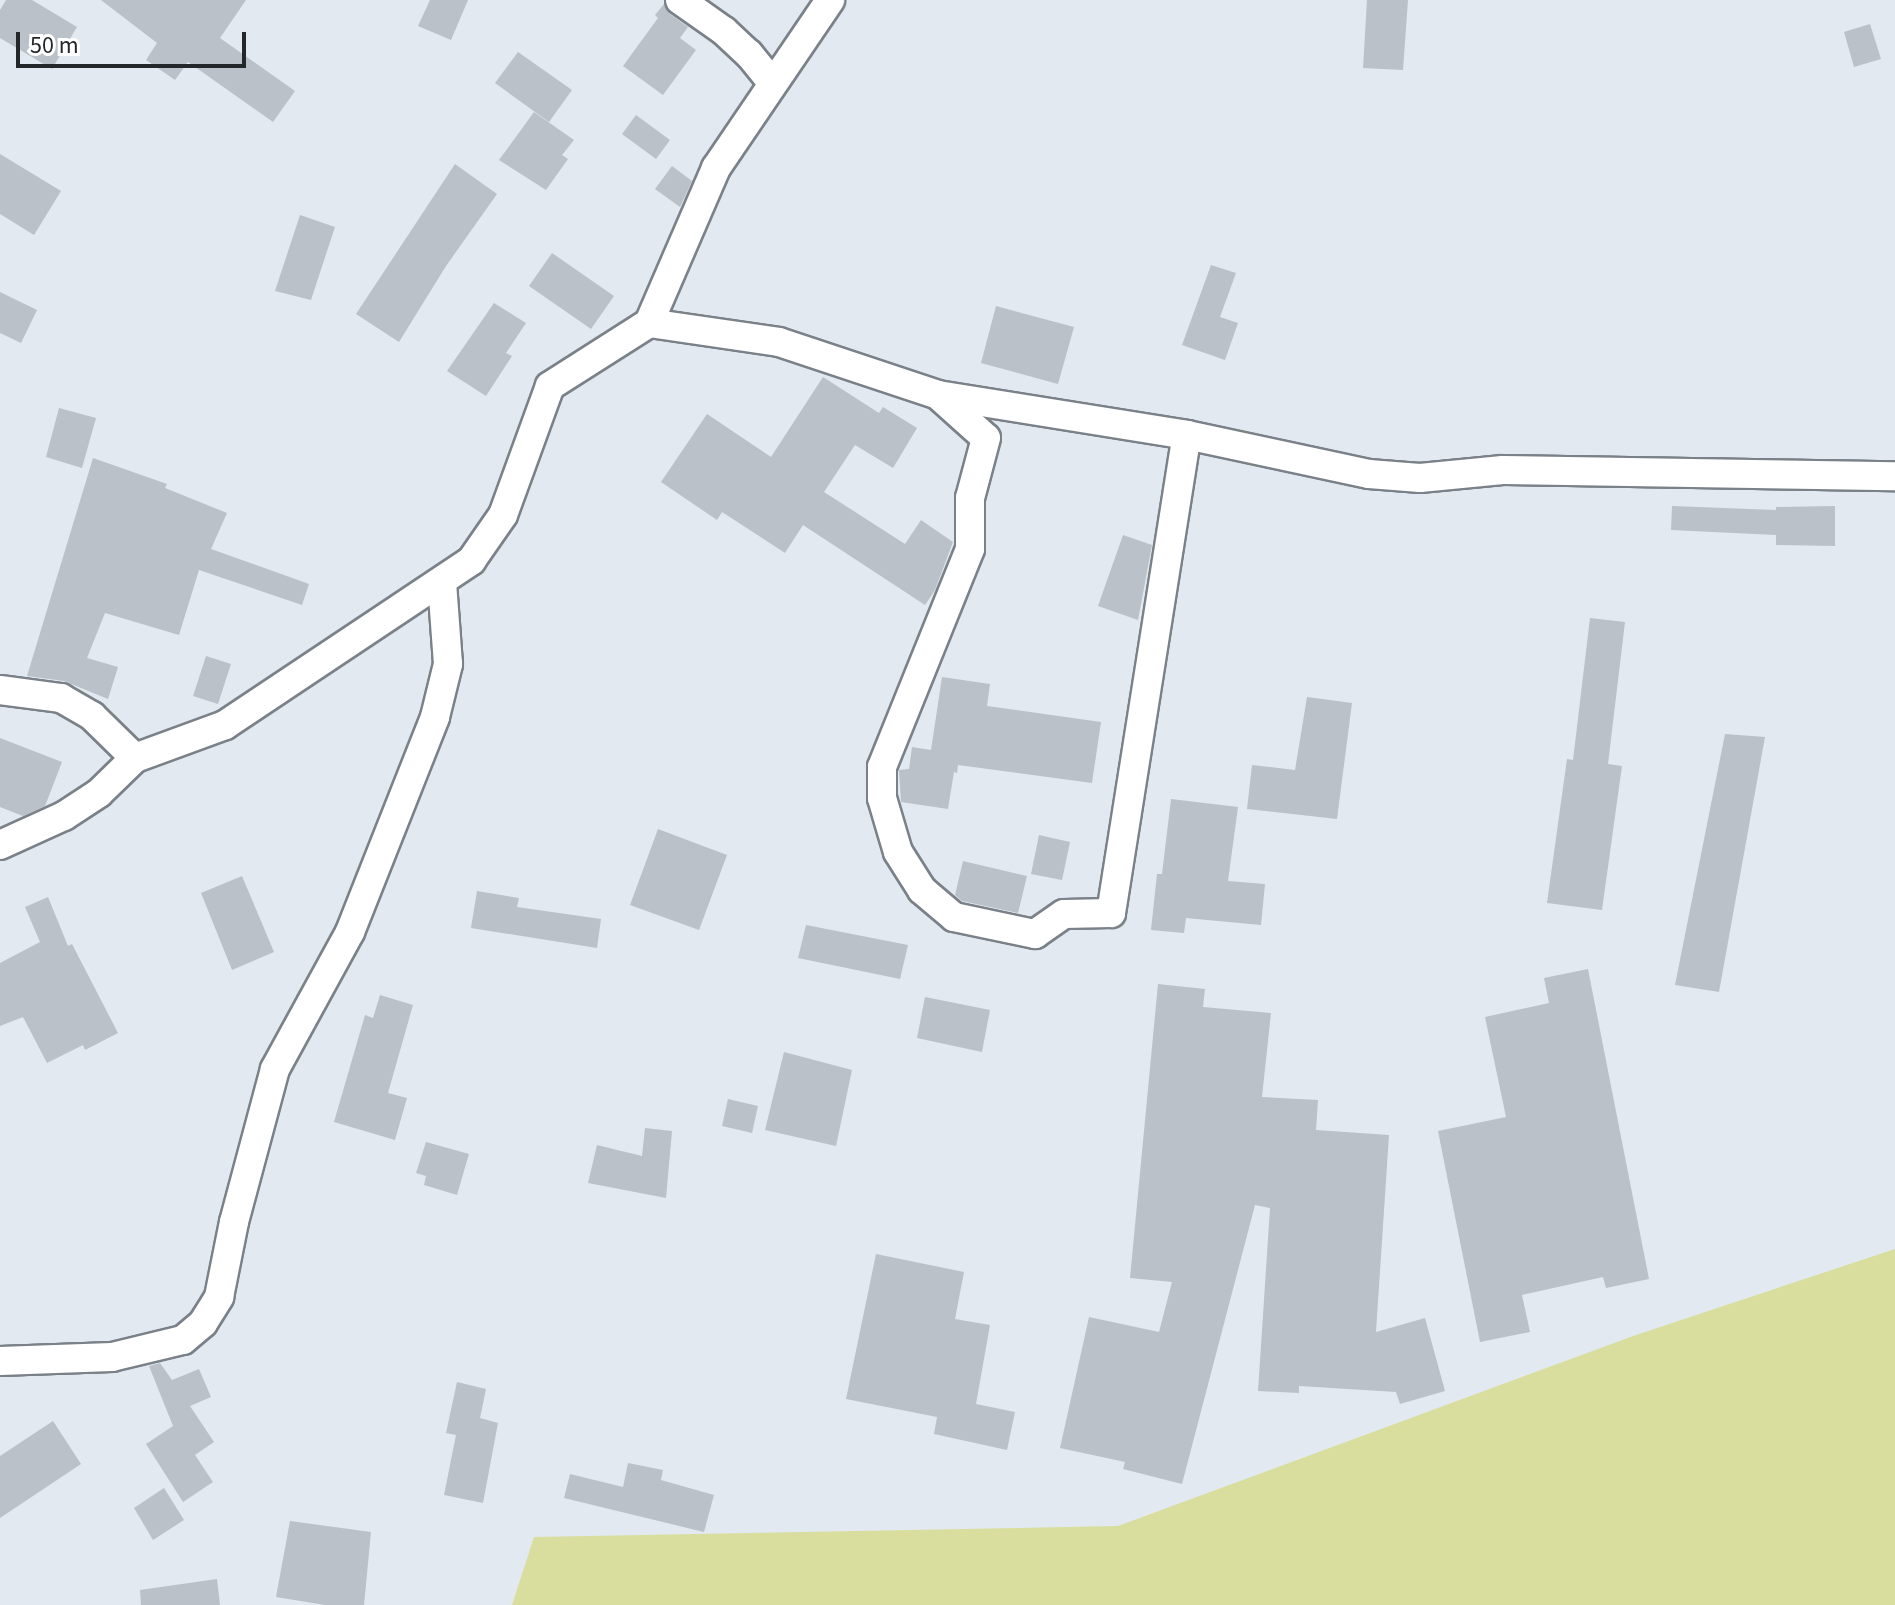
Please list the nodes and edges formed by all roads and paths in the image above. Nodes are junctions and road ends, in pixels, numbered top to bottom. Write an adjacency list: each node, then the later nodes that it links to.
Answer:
1 (680, 0): 3 (street)
2 (830, 0): 3 (street)
3 (772, 82): 4 (street)
4 (649, 323): 5 (street); 8 (street)
5 (938, 395): 6 (street); 6 (street)
6 (1187, 435): 7 (street)
7 (1895, 476)
8 (442, 583): 10 (street); 12 (street)
9 (0, 690): 10 (street)
10 (135, 758): 11 (street)
11 (0, 845)
12 (0, 1361)

